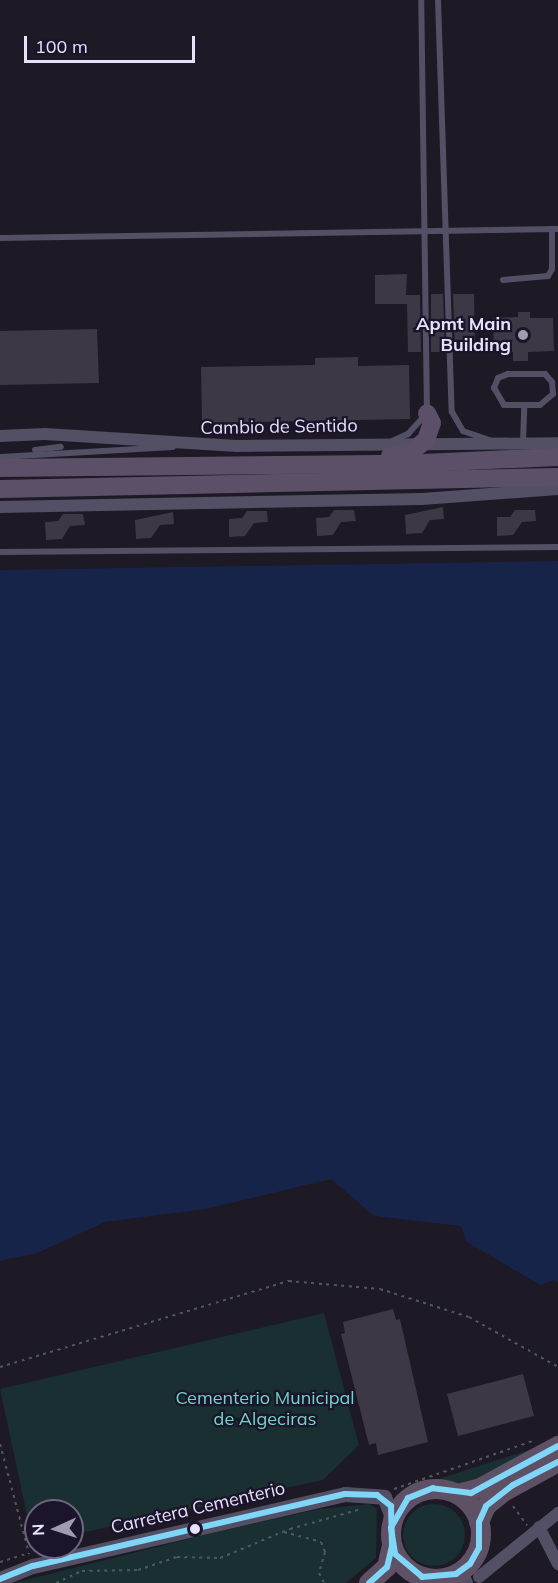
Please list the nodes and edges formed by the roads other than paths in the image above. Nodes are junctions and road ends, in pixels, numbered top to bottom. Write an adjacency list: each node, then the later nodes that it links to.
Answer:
1 (421, 0): 4 (lane)
2 (438, 0): 5 (lane)
3 (555, 229): 5 (lane); 7 (lane)
4 (425, 230): 5 (lane); 6 (lane); 9 (lane)
5 (444, 230): 12 (lane)
6 (0, 238)
7 (503, 280)
8 (524, 405): 8 (lane); 13 (lane)
9 (427, 413): 11 (lane); 16 (main road)
10 (0, 436): 15 (street, Cambio de Sentido)
11 (388, 443): 15 (street, Cambio de Sentido); 16 (street, Cambio de Sentido)
12 (495, 443): 13 (street, Cambio de Sentido); 16 (street, Cambio de Sentido)
13 (523, 443): 14 (street, Cambio de Sentido)
14 (558, 443)
15 (194, 446): 17 (lane)
16 (419, 446): 19 (main road)
17 (0, 457)
18 (558, 457): 19 (main road)
19 (287, 465): 20 (main road)
20 (0, 468)
21 (558, 477): 22 (main road)
22 (0, 489)
23 (558, 489): 24 (street)
24 (0, 507)
25 (558, 547): 26 (lane)
26 (0, 552)
27 (550, 1442): 29 (highway)
28 (558, 1462): 32 (highway)
29 (458, 1494): 31 (highway); 32 (highway)
30 (558, 1513): 33 (street)
31 (393, 1520): 34 (highway); 37 (street, Carretera Cementerio)
32 (479, 1522): 36 (highway)
33 (535, 1530): 35 (street); 36 (street)
34 (392, 1546): 38 (highway); 39 (highway)
35 (558, 1564)
36 (469, 1577): 38 (highway)
37 (0, 1579)
38 (427, 1580): 40 (highway)
39 (369, 1583)
40 (397, 1583)

